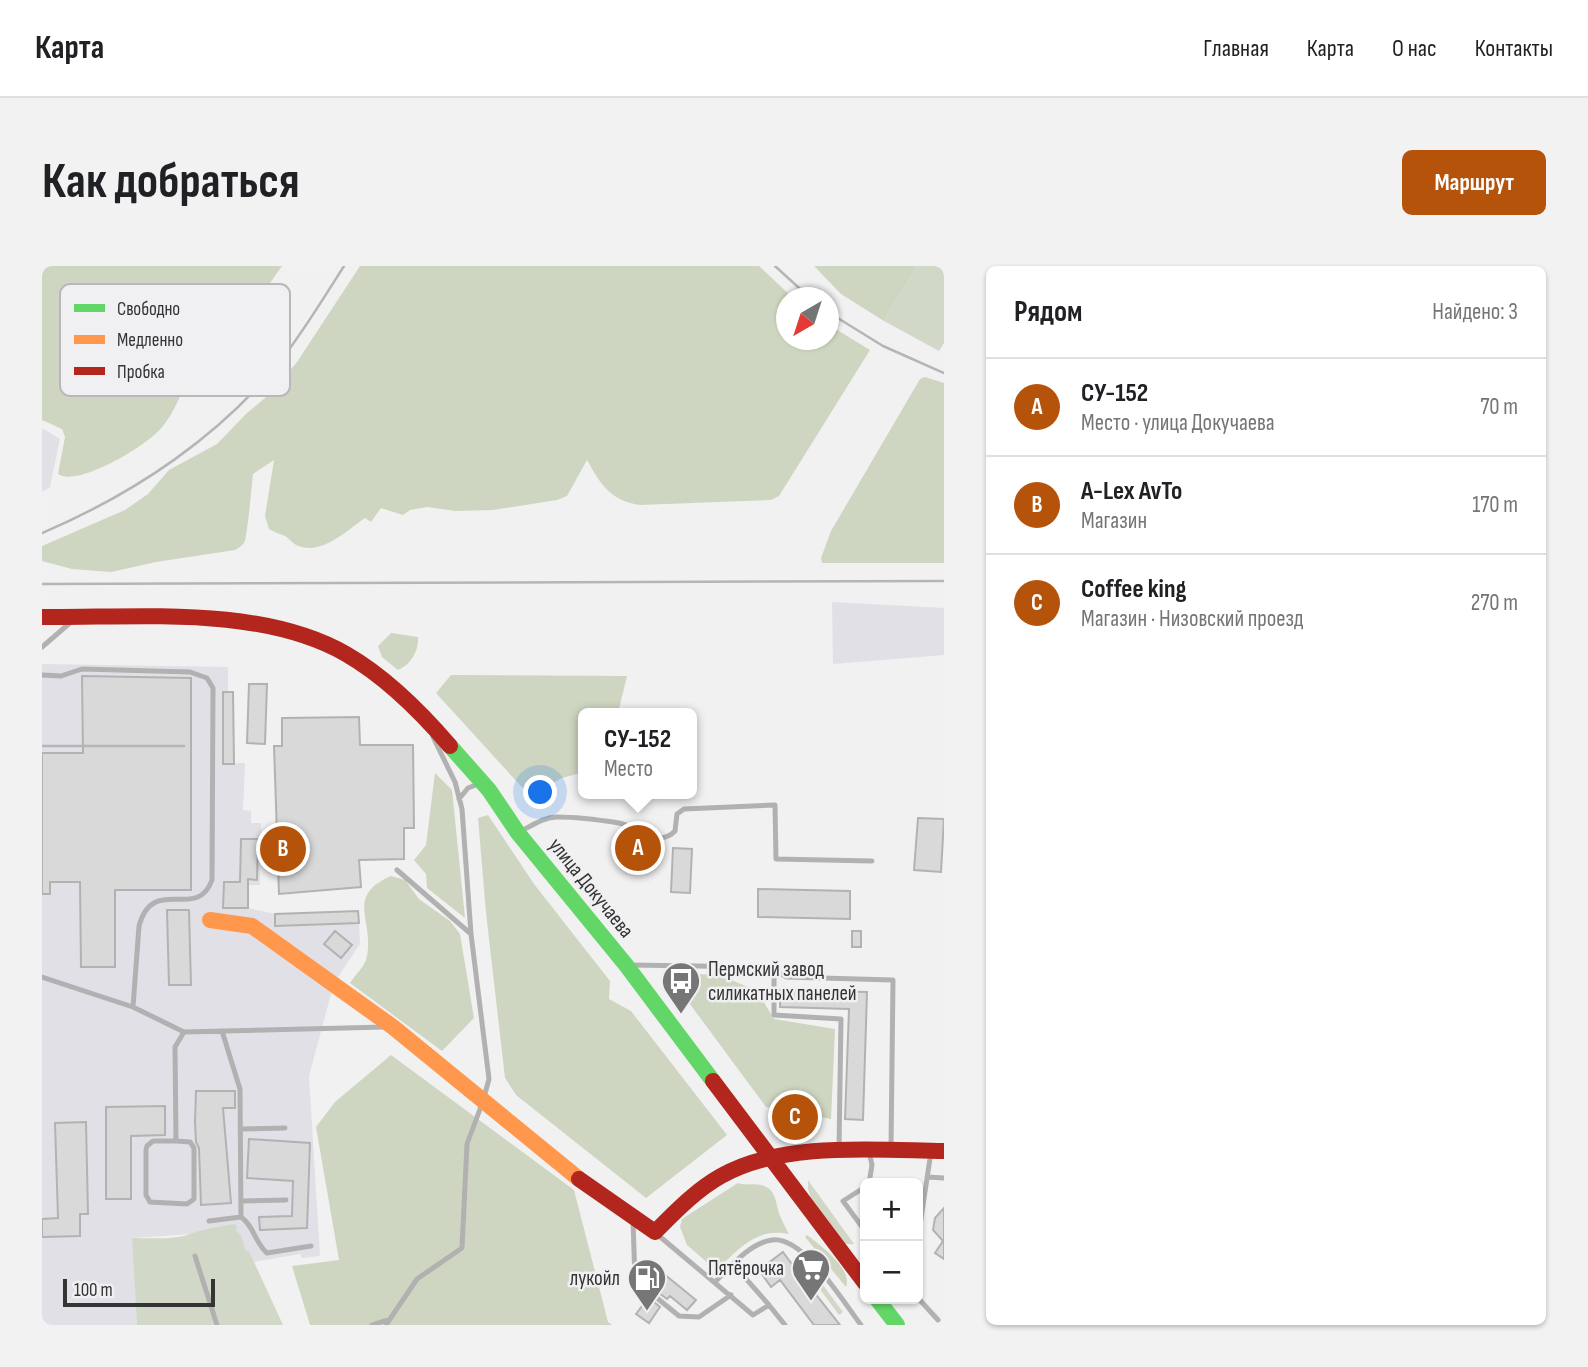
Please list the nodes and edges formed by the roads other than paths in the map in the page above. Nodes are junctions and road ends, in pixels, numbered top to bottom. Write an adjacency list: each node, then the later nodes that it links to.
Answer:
1 (42, 617): 2 (main road, улица Докучаева)
2 (77, 617): 3 (lane); 5 (main road, улица Докучаева)
3 (42, 647)
4 (42, 675): 18 (lane)
5 (423, 715): 6 (main road, улица Докучаева); 7 (lane)
6 (482, 782): 7 (lane); 9 (main road, улица Докучаева)
7 (459, 799): 14 (lane)
8 (630, 827): 9 (lane); 10 (lane); 11 (lane)
9 (519, 832): 15 (main road, улица Докучаева)
10 (631, 854)
11 (872, 861)
12 (397, 870): 14 (lane)
13 (210, 920): 19 (main road)
14 (471, 933): 22 (lane)
15 (626, 965): 16 (lane); 30 (main road, улица Докучаева)
16 (778, 972): 27 (lane); 29 (lane)
17 (42, 976): 18 (lane)
18 (133, 1007): 21 (lane)
19 (393, 1027): 20 (lane); 22 (main road)
20 (222, 1031): 21 (lane); 24 (lane)
21 (184, 1032): 25 (lane)
22 (483, 1101): 39 (main road); 53 (lane)
23 (285, 1128): 24 (lane)
24 (240, 1129): 36 (lane)
25 (176, 1141): 25 (lane)
26 (937, 1151): 29 (main road); 31 (lane)
27 (839, 1152): 28 (main road); 30 (main road)
28 (869, 1152): 29 (main road); 32 (lane)
29 (891, 1152)
30 (769, 1157): 42 (main road); 46 (main road, улица Докучаева)
31 (927, 1177): 33 (lane); 37 (lane)
32 (869, 1178)
33 (944, 1178)
34 (860, 1189): 41 (lane)
35 (286, 1200): 36 (lane)
36 (241, 1201): 38 (lane)
37 (923, 1204)
38 (241, 1217): 40 (lane); 43 (lane)
39 (633, 1217): 42 (main road); 48 (lane)
40 (209, 1221)
41 (860, 1224)
42 (655, 1232): 47 (lane)
43 (311, 1246)
44 (195, 1256): 54 (lane)
45 (733, 1264): 47 (lane); 51 (lane); 57 (lane)
46 (860, 1276)
47 (715, 1282): 48 (lane)
48 (731, 1295): 51 (lane)
49 (881, 1304): 58 (main road)
50 (923, 1304): 52 (lane)
51 (769, 1306): 56 (lane)
52 (938, 1320)
53 (388, 1322): 55 (lane)
54 (217, 1325)
55 (372, 1325)
56 (785, 1325)
57 (861, 1325)
58 (897, 1325)

